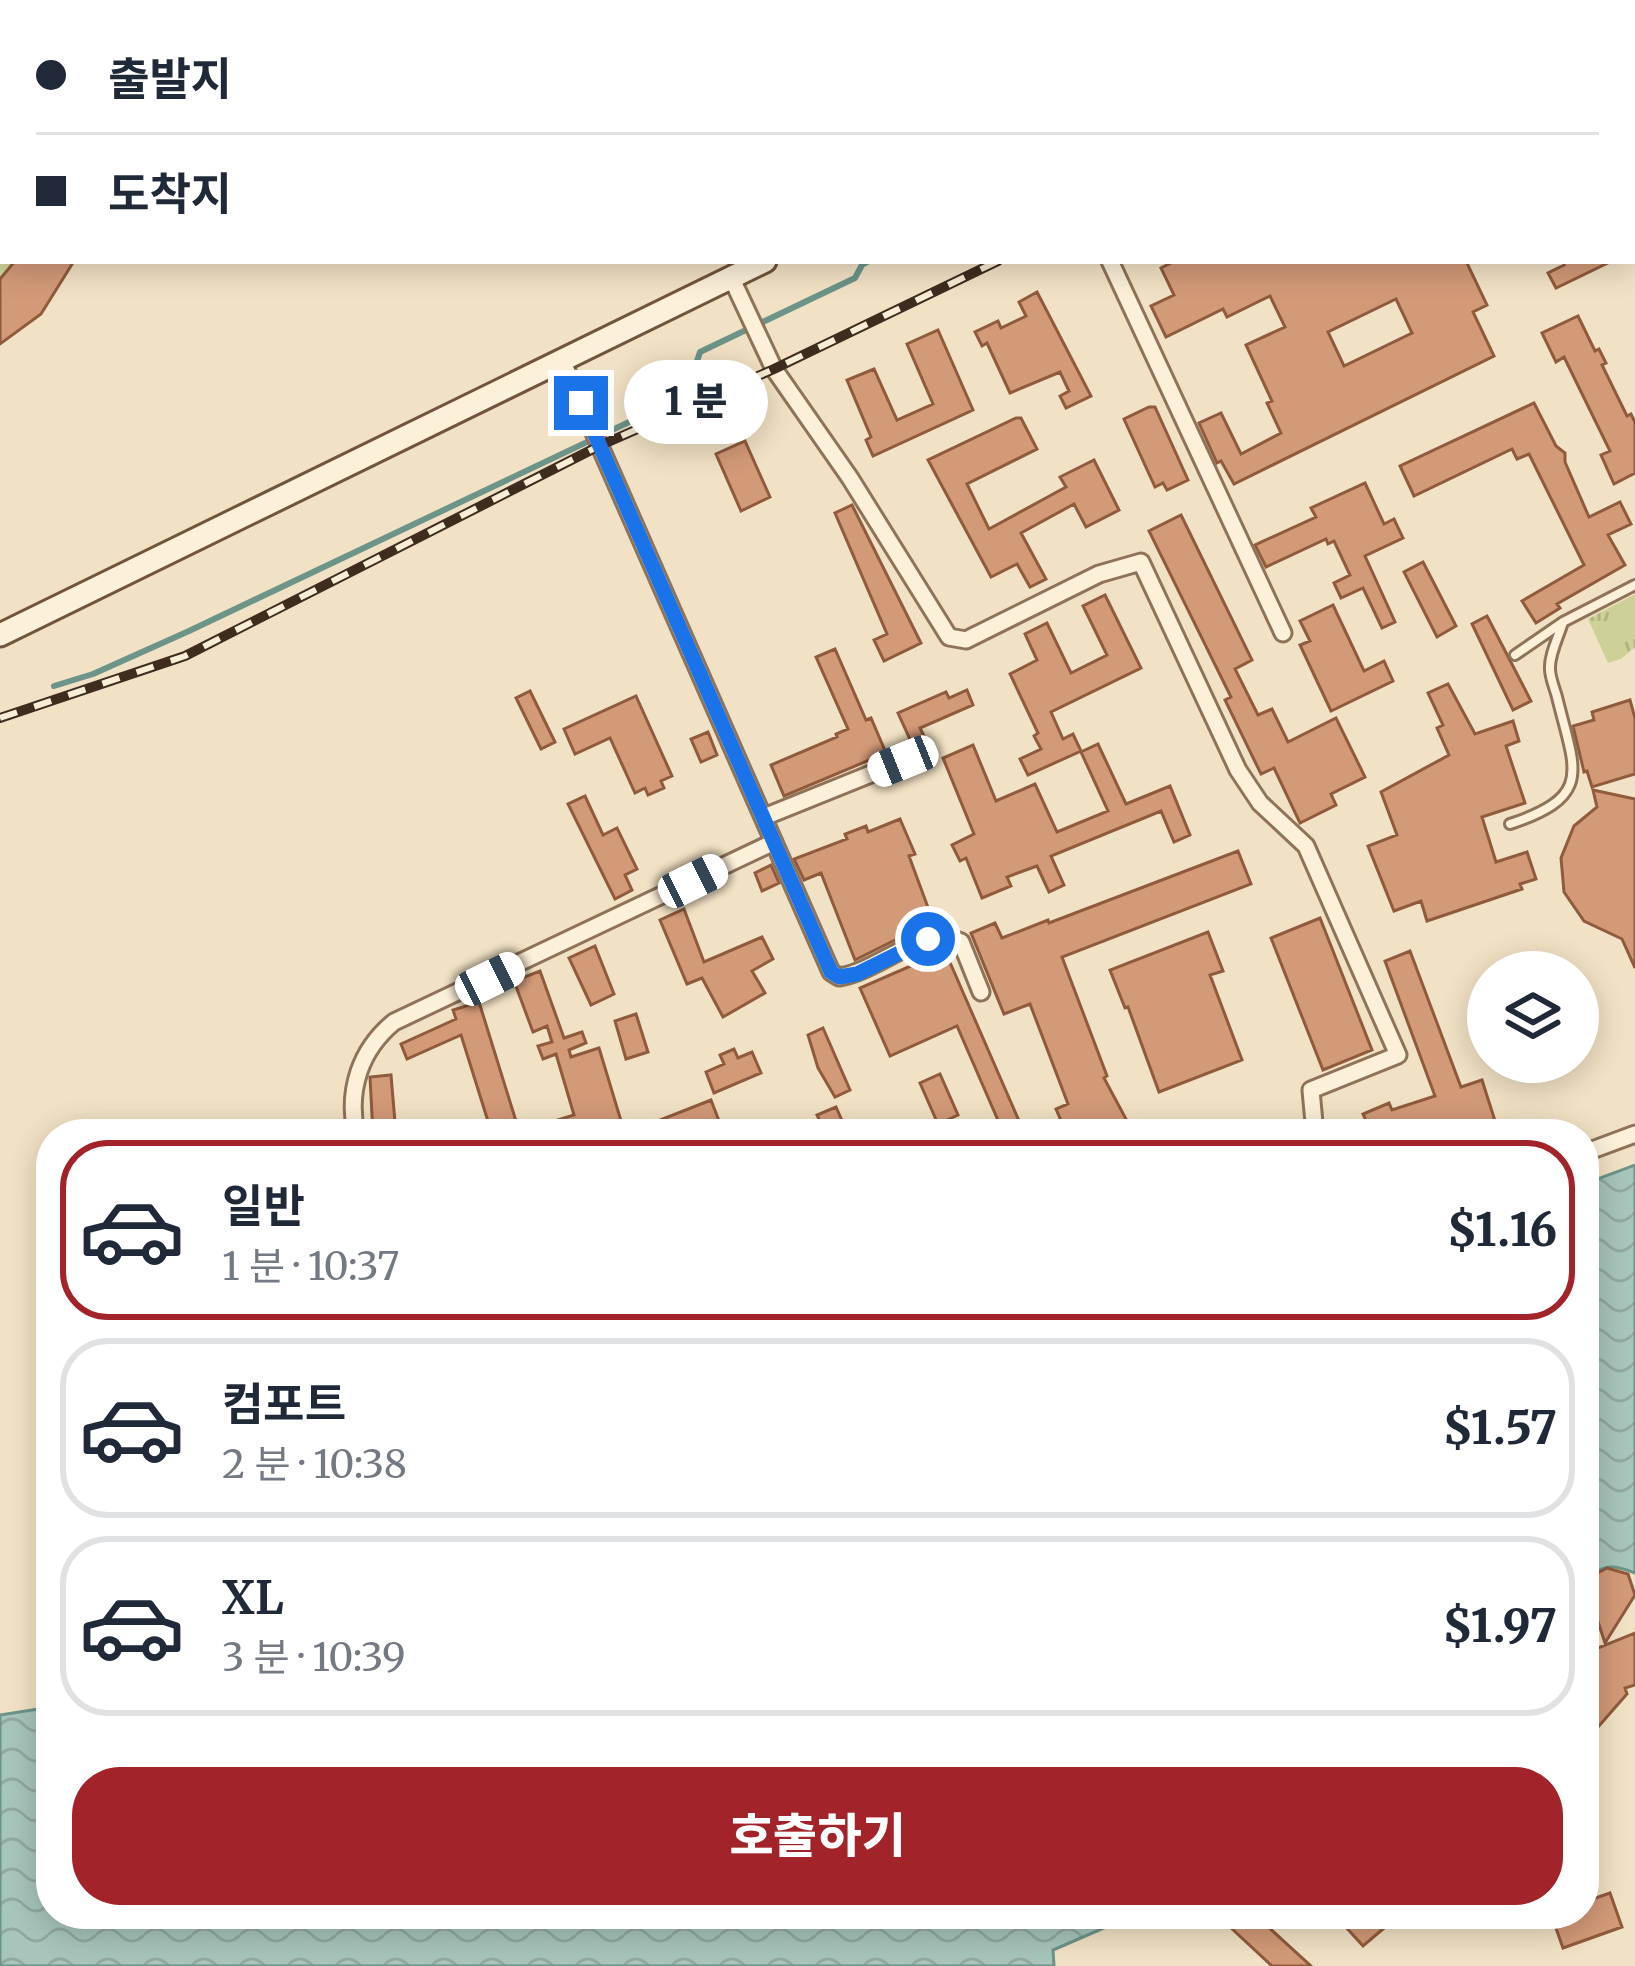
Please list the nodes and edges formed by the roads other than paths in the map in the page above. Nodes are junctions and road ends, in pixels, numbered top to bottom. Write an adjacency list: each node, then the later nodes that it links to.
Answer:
1 (759, 264): 3 (main road)
2 (1111, 264): 7 (street)
3 (731, 278): 4 (main road); 16 (street)
4 (562, 360): 8 (main road); 11 (street)
5 (1635, 585): 6 (lane)
6 (1563, 622): 9 (lane); 12 (lane)
7 (1283, 633)
8 (0, 635)
9 (1515, 655)
10 (903, 761): 11 (street)
11 (764, 817): 13 (street)
12 (1510, 824)
13 (774, 842): 14 (street); 15 (street)
14 (981, 992)
15 (354, 1119)
16 (1314, 1119)
17 (1635, 1134): 18 (street)
18 (1599, 1147)

